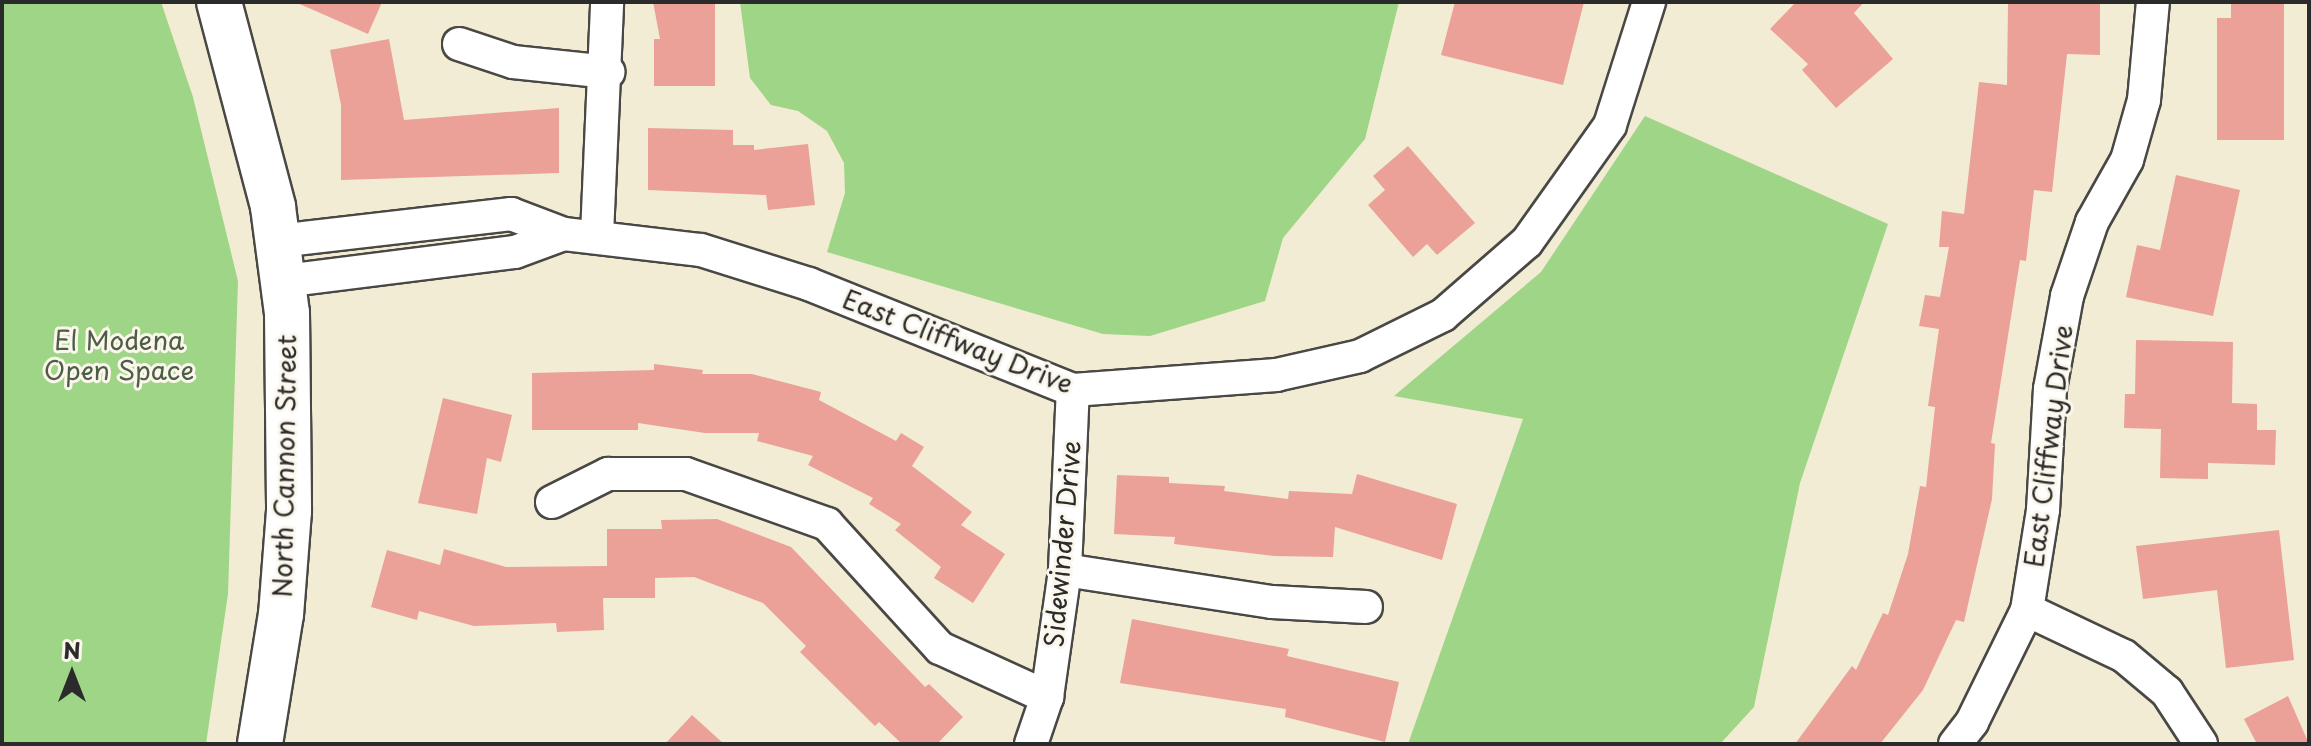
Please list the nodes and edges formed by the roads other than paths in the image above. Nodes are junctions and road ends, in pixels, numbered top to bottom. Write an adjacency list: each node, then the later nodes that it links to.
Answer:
1 (219, 2): 8 (main road, North Cannon Street)
2 (607, 2): 6 (street)
3 (1649, 2): 9 (street, East Cliffway Drive)
4 (2153, 2): 13 (street, East Cliffway Drive)
5 (459, 44): 6 (street)
6 (608, 72): 7 (street)
7 (597, 235): 8 (street, East Cliffway Drive); 9 (street, East Cliffway Drive)
8 (281, 261): 15 (main road, North Cannon Street)
9 (1073, 390): 11 (street, Sidewinder Drive)
10 (552, 502): 14 (street)
11 (1065, 570): 12 (street); 14 (street, Sidewinder Drive)
12 (1366, 607)
13 (2027, 610): 17 (street, East Cliffway Drive); 18 (street)
14 (1047, 697): 16 (street, Sidewinder Drive)
15 (260, 744)
16 (1031, 744)
17 (1955, 744)
18 (2201, 744)

